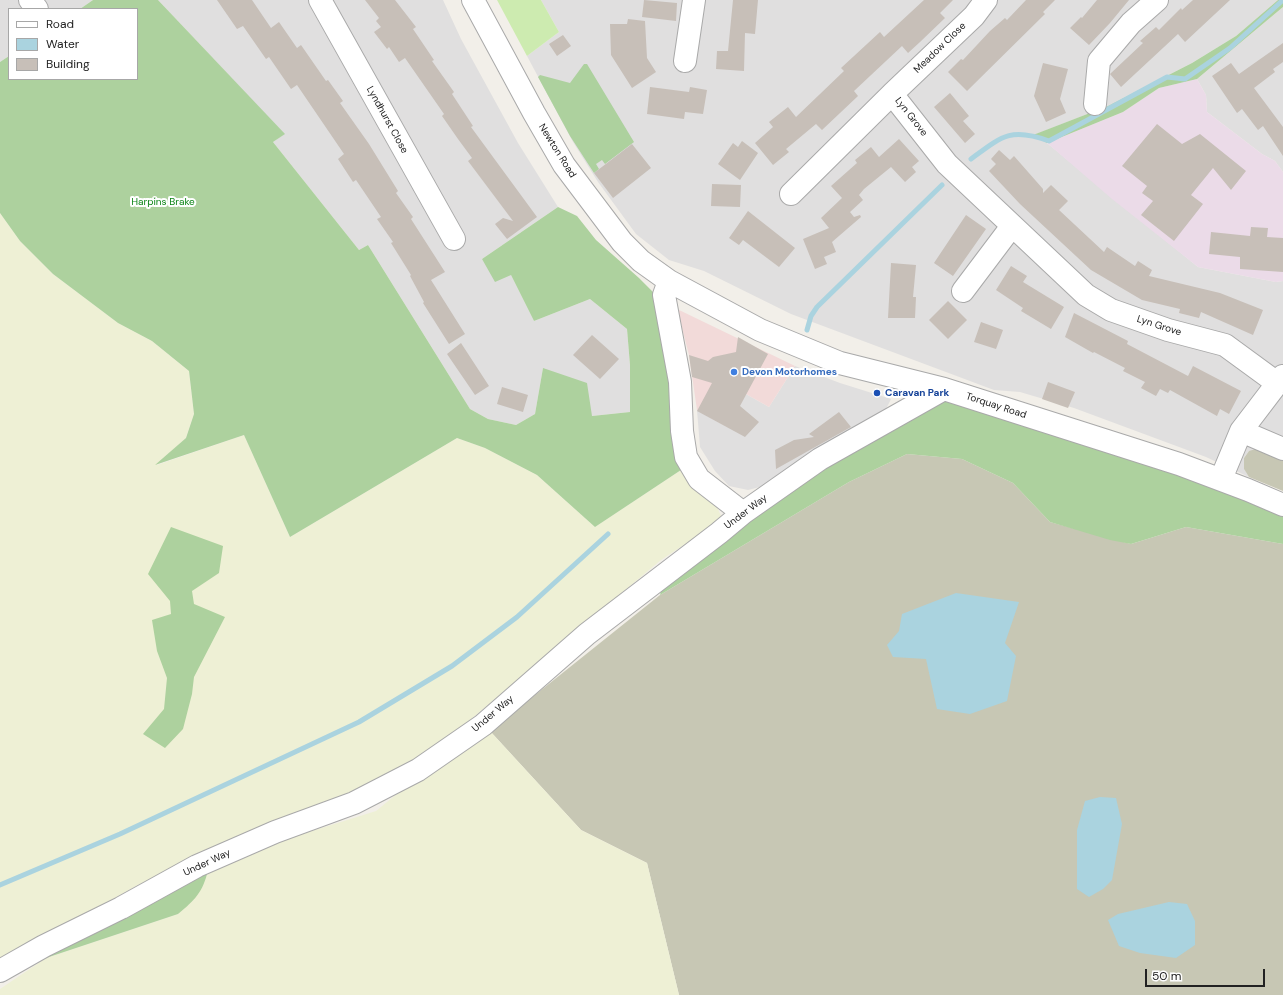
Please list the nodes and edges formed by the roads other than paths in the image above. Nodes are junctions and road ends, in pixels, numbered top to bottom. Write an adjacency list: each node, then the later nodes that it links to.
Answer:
1 (30, 0): 7 (street)
2 (320, 0): 13 (street, Lyndhurst Close)
3 (473, 0): 14 (street, Newton Road)
4 (694, 0): 8 (street)
5 (986, 0): 9 (street, Meadow Close)
6 (1157, 0): 10 (street)
7 (36, 8)
8 (685, 61)
9 (892, 94): 11 (street, Lyn Grove); 12 (street, Lyn Grove)
10 (1095, 104)
11 (791, 194)
12 (1012, 226): 15 (street); 16 (street, Lyn Grove)
13 (454, 239)
14 (669, 281): 17 (street, Torquay Road); 22 (street)
15 (963, 291)
16 (1280, 380): 18 (street)
17 (944, 389): 20 (street, Torquay Road); 22 (street, Under Way)
18 (1241, 431): 19 (street); 20 (street)
19 (1283, 449)
20 (1221, 479): 21 (street, Torquay Road)
21 (1283, 505)
22 (743, 513): 23 (street, Under Way)
23 (0, 971)

